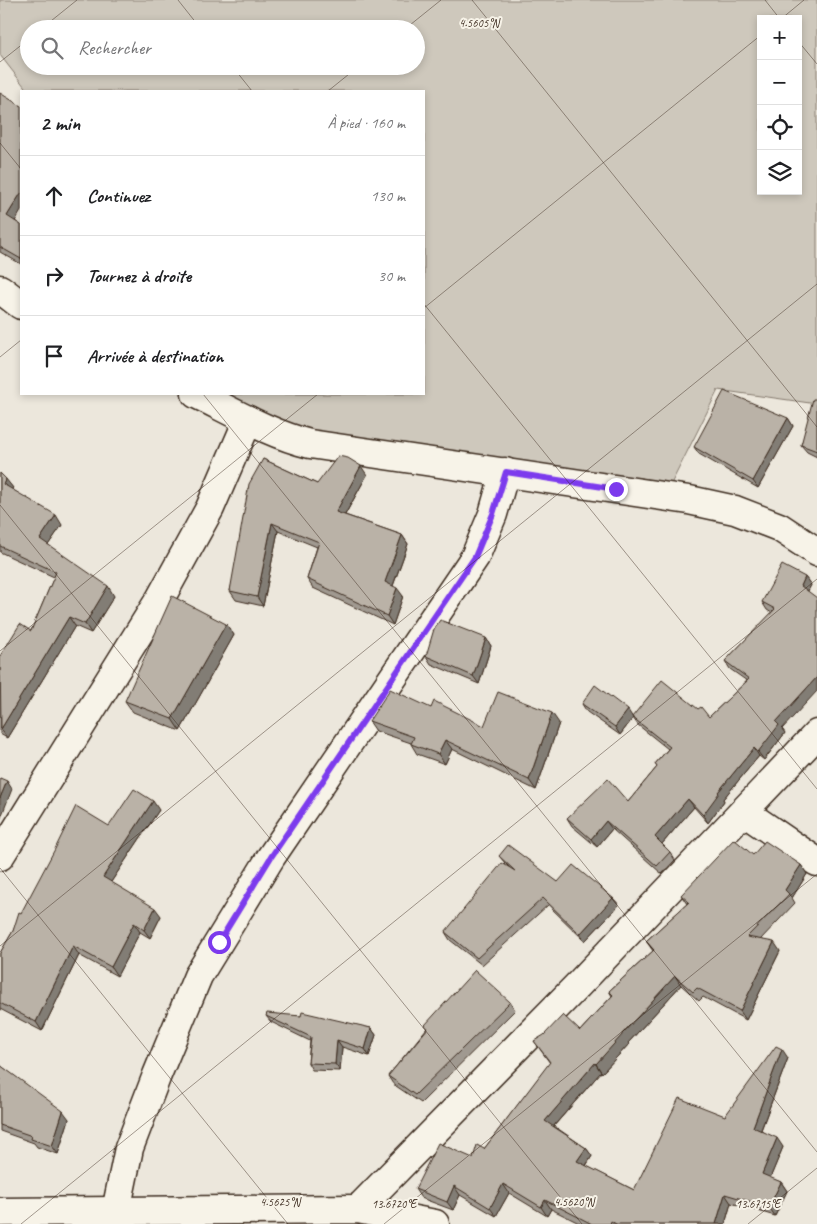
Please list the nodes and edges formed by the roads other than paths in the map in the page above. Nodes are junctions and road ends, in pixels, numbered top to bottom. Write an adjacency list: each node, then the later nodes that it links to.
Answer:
1 (0, 289): 2 (street)
2 (20, 304)
3 (198, 395): 4 (street)
4 (248, 420): 5 (street); 9 (street)
5 (506, 472): 6 (street); 12 (street)
6 (817, 552)
7 (817, 734): 8 (street)
8 (744, 812): 10 (street); 11 (street)
9 (0, 856)
10 (817, 862)
11 (358, 1209): 12 (street); 14 (street)
12 (116, 1211): 13 (street)
13 (0, 1212)
14 (434, 1224)

